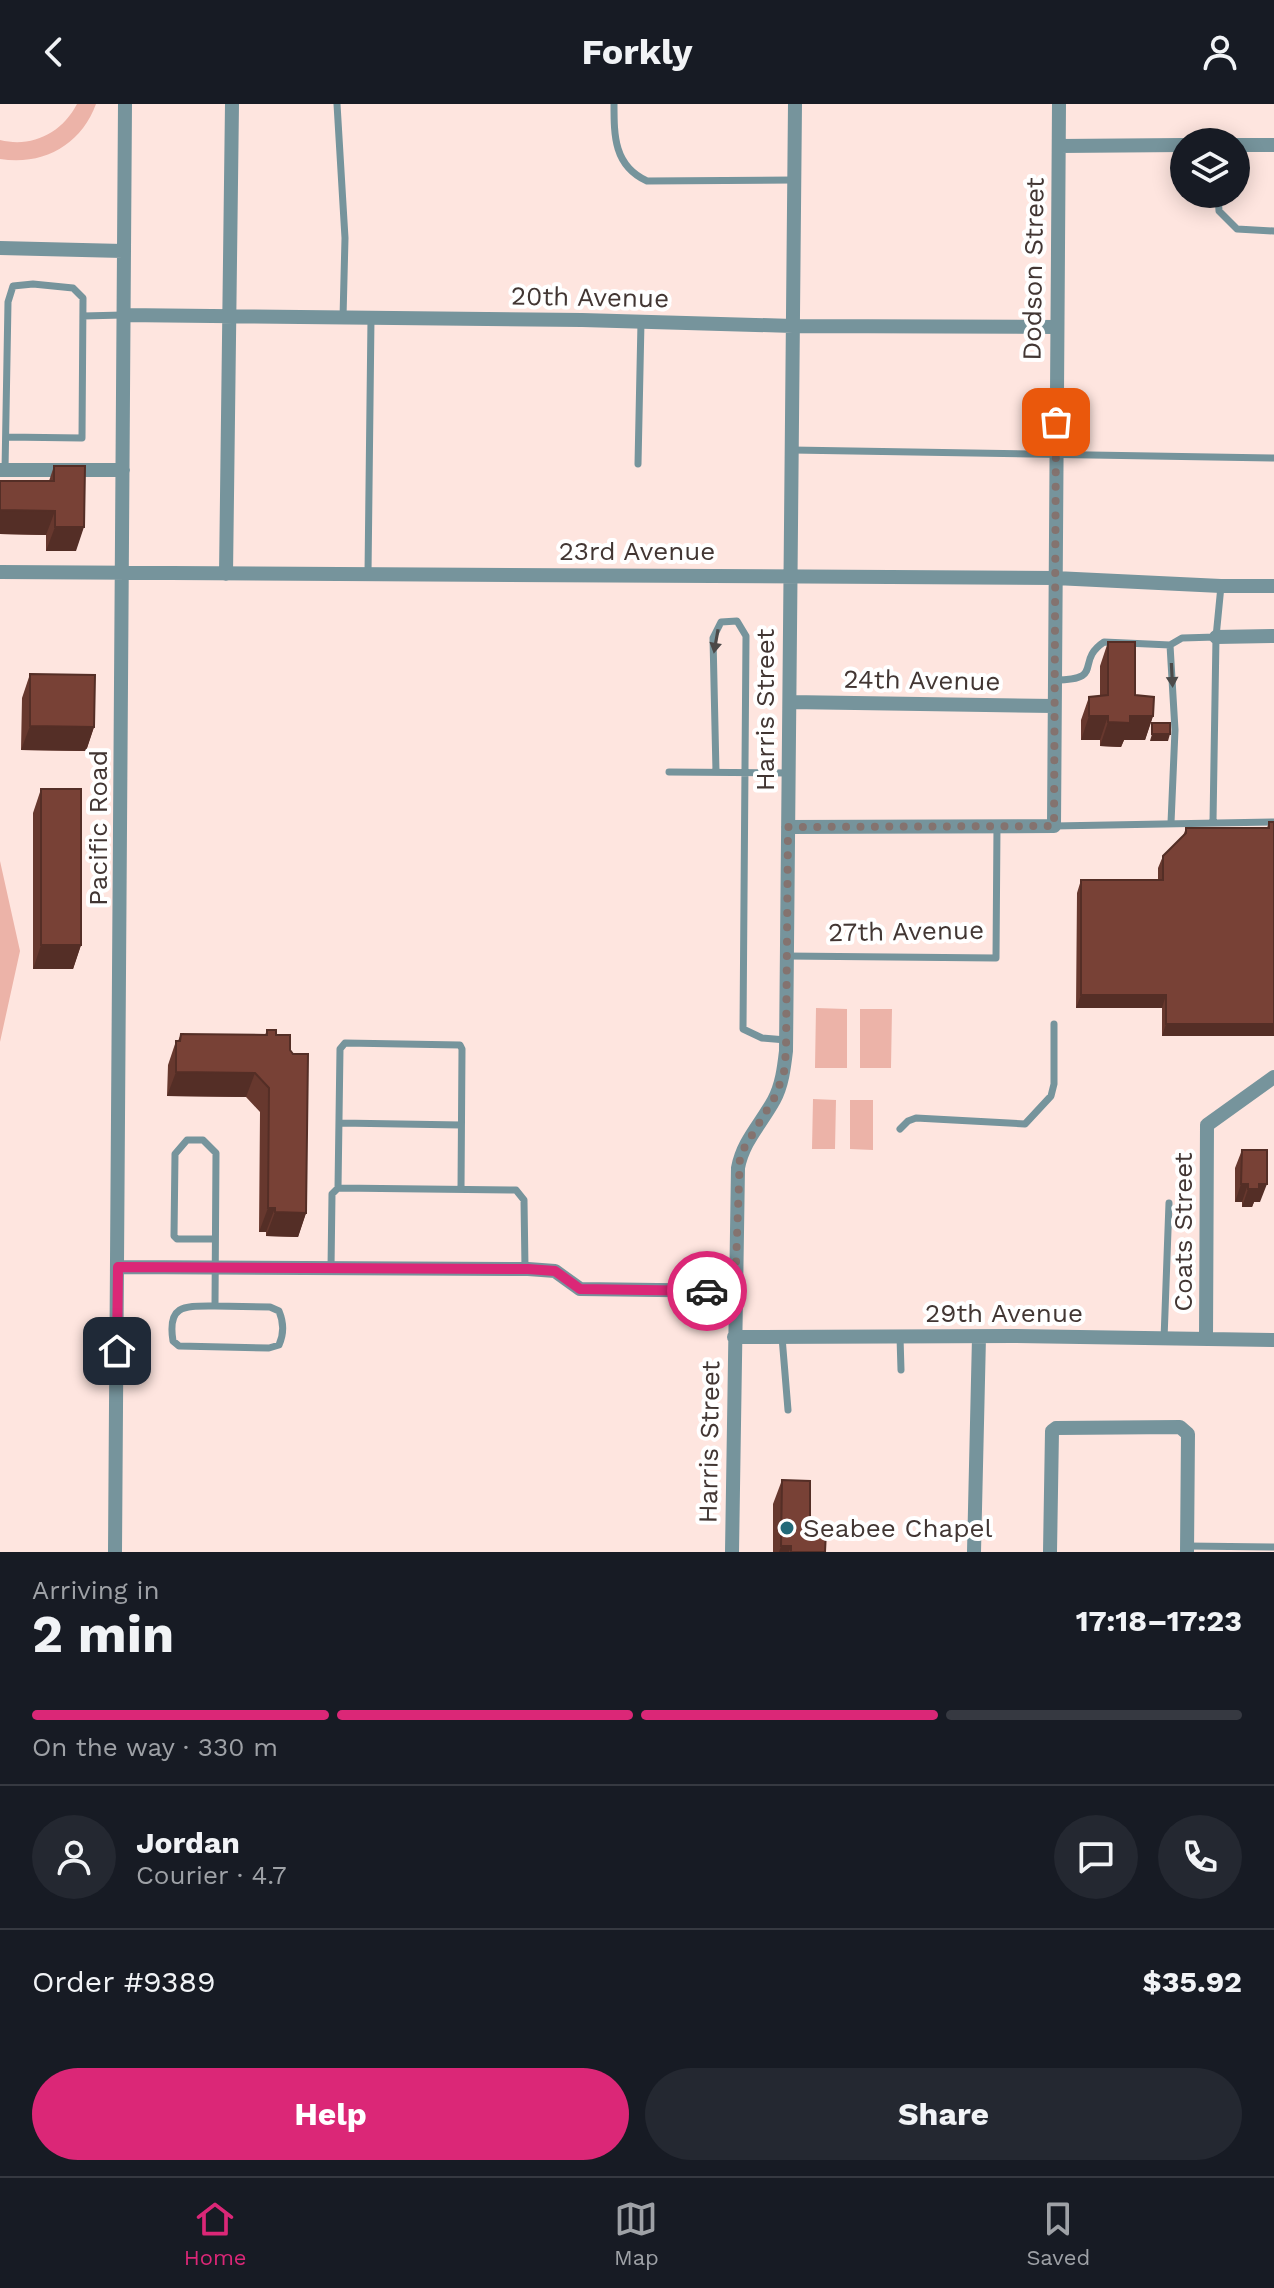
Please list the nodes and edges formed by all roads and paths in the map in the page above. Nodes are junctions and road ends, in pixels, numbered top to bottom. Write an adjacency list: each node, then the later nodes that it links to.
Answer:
1 (125, 104): 15 (street, Pacific Road)
2 (232, 104): 18 (street)
3 (337, 104): 19 (lane)
4 (614, 104): 11 (lane)
5 (795, 104): 11 (street, Harris Street)
6 (1059, 104): 10 (street, Dodson Street)
7 (1170, 145): 10 (street)
8 (1250, 145): 9 (street)
9 (1274, 145)
10 (1059, 146): 23 (street, Dodson Street)
11 (794, 180): 22 (street, Harris Street)
12 (1219, 208): 13 (lane)
13 (1274, 231)
14 (0, 248): 15 (street)
15 (123, 251): 16 (street, Pacific Road)
16 (123, 315): 17 (lane); 18 (street, 20th Avenue); 30 (street, Pacific Road)
17 (83, 316): 24 (lane); 24 (lane)
18 (229, 317): 19 (street, 20th Avenue); 33 (street)
19 (343, 318): 20 (street, 20th Avenue)
20 (371, 318): 21 (street, 20th Avenue); 34 (lane)
21 (641, 322): 22 (street, 20th Avenue); 28 (lane)
22 (793, 326): 23 (street, 20th Avenue); 25 (street, Harris Street)
23 (1056, 327): 26 (street, Dodson Street)
24 (6, 437): 29 (lane)
25 (792, 450): 26 (lane); 35 (street, Harris Street)
26 (1055, 453): 27 (lane); 36 (street, Dodson Street)
27 (1274, 458)
28 (638, 464)
29 (3, 470): 30 (street)
30 (123, 470): 32 (street, Pacific Road)
31 (0, 572): 32 (street, 23rd Avenue)
32 (123, 573): 33 (street, 23rd Avenue); 66 (street, Pacific Road)
33 (226, 574): 34 (street, 23rd Avenue)
34 (368, 574): 35 (street, 23rd Avenue)
35 (790, 576): 36 (street, 23rd Avenue); 43 (street, Harris Street)
36 (1055, 578): 37 (street, 23rd Avenue); 42 (street, Dodson Street)
37 (1221, 586): 38 (street, 23rd Avenue); 40 (lane)
38 (1274, 586)
39 (1274, 636): 40 (street)
40 (1216, 637): 41 (lane); 49 (lane)
41 (1170, 645): 42 (lane); 51 (lane, one-way to 51)
42 (1053, 680): 44 (street, Dodson Street)
43 (790, 702): 44 (street, 24th Avenue); 48 (street, Harris Street)
44 (1054, 706): 53 (street, Dodson Street)
45 (669, 772): 46 (lane)
46 (716, 772): 47 (lane); 47 (lane, one-way to 46)
47 (746, 772): 48 (lane); 57 (lane)
48 (789, 773): 54 (street, Harris Street)
49 (1213, 822): 50 (lane); 51 (lane)
50 (1274, 822)
51 (1171, 823): 53 (lane)
52 (997, 826): 53 (street); 54 (street); 55 (lane, 27th Avenue)
53 (1054, 826)
54 (788, 827): 55 (street, Harris Street)
55 (786, 956): 57 (street, Harris Street)
56 (1054, 1024): 61 (lane)
57 (786, 1040): 70 (street, Harris Street)
58 (1274, 1077): 77 (street, Coats Street)
59 (340, 1123): 60 (lane); 60 (lane); 62 (lane)
60 (461, 1125): 63 (lane)
61 (900, 1129)
62 (338, 1188): 63 (lane); 68 (lane)
63 (461, 1189): 69 (lane)
64 (1169, 1203): 76 (lane)
65 (215, 1239): 65 (lane); 67 (lane)
66 (118, 1267): 67 (street); 83 (street, Pacific Road)
67 (215, 1267): 68 (street); 71 (lane)
68 (331, 1268): 69 (street)
69 (525, 1269): 70 (street)
70 (735, 1291): 72 (street, Harris Street)
71 (215, 1306): 71 (lane)
72 (734, 1337): 73 (street, 29th Avenue); 84 (street, Harris Street)
73 (782, 1337): 74 (street, 29th Avenue); 80 (lane)
74 (900, 1337): 75 (street, 29th Avenue); 79 (lane)
75 (979, 1337): 76 (street, 29th Avenue); 85 (street)
76 (1164, 1339): 77 (street, 29th Avenue)
77 (1206, 1339): 78 (street, 29th Avenue)
78 (1274, 1340)
79 (901, 1370)
80 (788, 1410)
81 (1274, 1547): 82 (lane)
82 (1187, 1549): 86 (street)
83 (115, 1552)
84 (732, 1552)
85 (974, 1552)
86 (1050, 1552)

